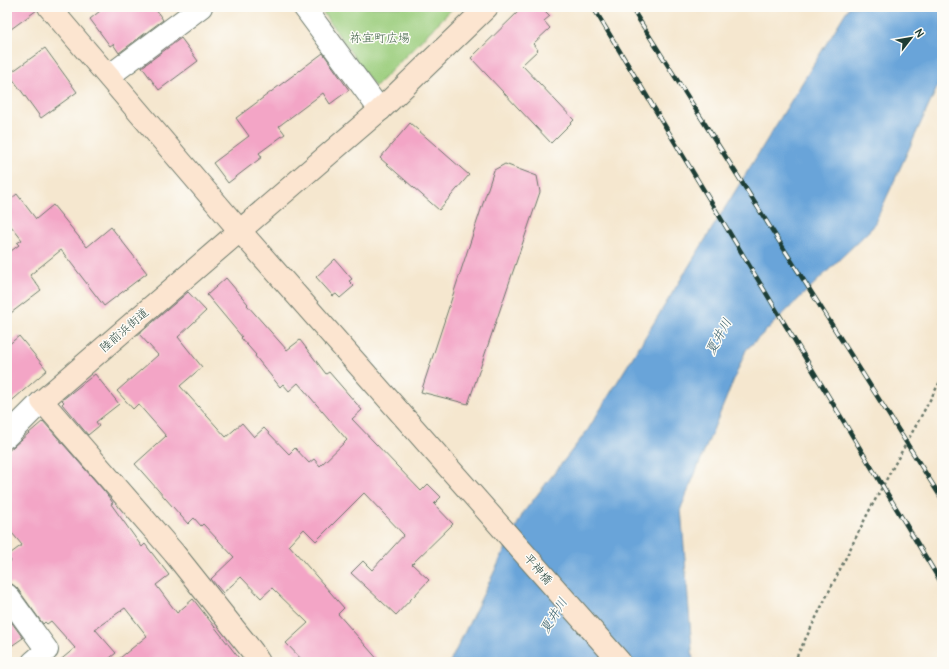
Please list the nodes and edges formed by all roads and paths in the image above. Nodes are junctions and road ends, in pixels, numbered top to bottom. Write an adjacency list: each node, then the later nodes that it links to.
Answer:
1 (49, 7): 5 (street)
2 (201, 7): 5 (street)
3 (304, 7): 6 (street)
4 (487, 7): 6 (street, 陸前浜街道)
5 (109, 76): 7 (street)
6 (380, 110): 7 (street, 陸前浜街道)
7 (240, 231): 9 (street, 陸前浜街道); 14 (street, 平神橋)
8 (942, 378): 15 (path)
9 (42, 401): 10 (street); 13 (street)
10 (10, 427)
11 (7, 594): 12 (street)
12 (34, 662)
13 (259, 662)
14 (620, 662)
15 (794, 662)

